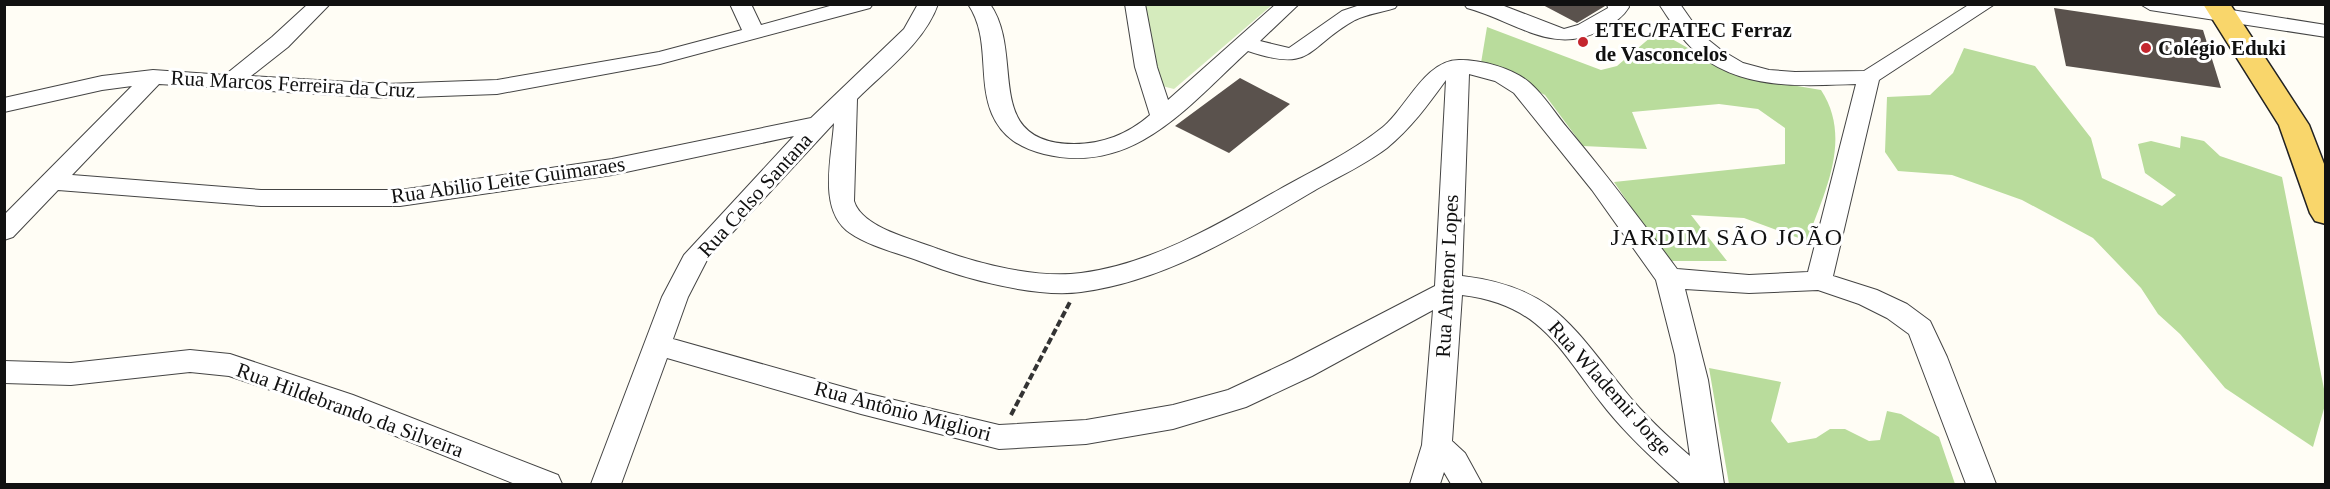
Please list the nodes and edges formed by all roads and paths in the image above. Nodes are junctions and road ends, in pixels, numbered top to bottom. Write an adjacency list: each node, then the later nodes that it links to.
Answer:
1 (320, 4): 21 (street)
2 (740, 4): 16 (street)
3 (863, 4): 16 (street, Rua Marcos Ferreira da Cruz)
4 (928, 4): 22 (street, Rua Celso Santana)
5 (978, 4): 24 (street)
6 (1135, 4): 24 (street)
7 (1289, 4): 17 (street)
8 (1388, 4): 17 (street)
9 (1474, 4): 10 (street)
10 (1617, 4)
11 (1669, 4): 19 (street)
12 (1985, 4): 19 (street)
13 (2150, 4): 14 (street)
14 (2220, 10): 15 (street); 27 (main road)
15 (2325, 31)
16 (754, 32): 21 (street, Rua Marcos Ferreira da Cruz)
17 (1244, 44): 24 (street)
18 (1458, 66): 29 (street); 31 (street); 32 (street, Rua Antenor Lopes)
19 (1869, 77): 30 (street)
20 (153, 78): 21 (street, Rua Marcos Ferreira da Cruz); 23 (street, Rua Marcos Ferreira da Cruz); 26 (street)
21 (231, 81)
22 (846, 97): 25 (street, Rua Celso Santana); 31 (street)
23 (4, 105)
24 (1162, 118)
25 (819, 124): 26 (street, Rua Abilio Leite Guimaraes); 33 (street, Rua Celso Santana)
26 (50, 181): 28 (street)
27 (2325, 213)
28 (4, 231)
29 (1669, 278): 30 (street); 42 (street)
30 (1819, 281): 43 (street)
31 (1080, 283): 35 (path)
32 (1448, 293): 35 (street, Rua Antônio Migliori); 36 (street, Rua Antenor Lopes); 41 (street, Rua Wlademir Jorge)
33 (658, 345): 35 (street, Rua Antônio Migliori); 38 (street, Rua Celso Santana)
34 (4, 372): 37 (street, Rua Hildebrando da Silveira)
35 (999, 437)
36 (1437, 445): 39 (street, Rua Antenor Lopes); 40 (street)
37 (546, 484)
38 (606, 484)
39 (1425, 484)
40 (1467, 484)
41 (1701, 484)
42 (1709, 484)
43 (1981, 484)

